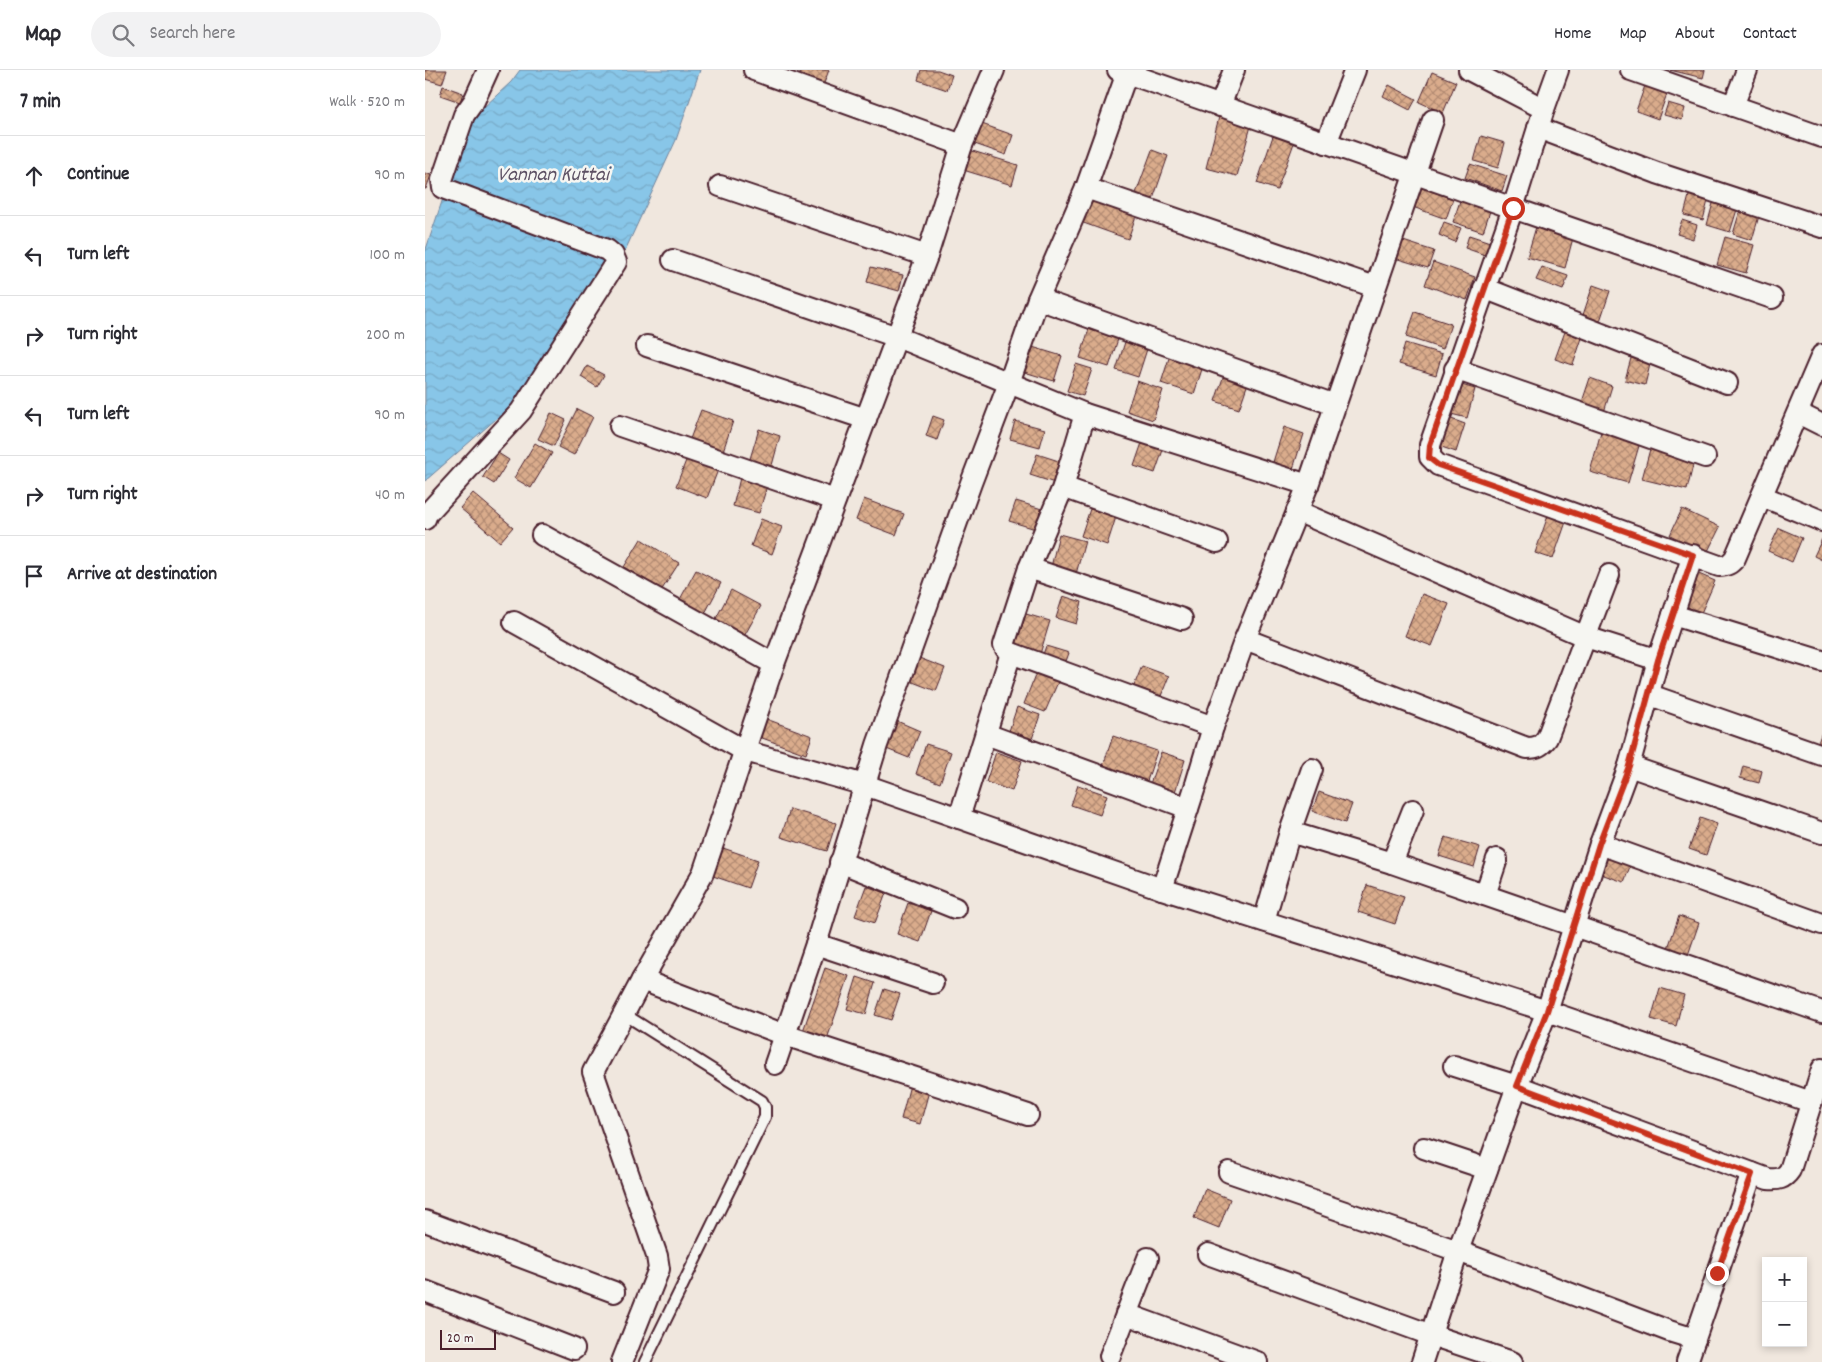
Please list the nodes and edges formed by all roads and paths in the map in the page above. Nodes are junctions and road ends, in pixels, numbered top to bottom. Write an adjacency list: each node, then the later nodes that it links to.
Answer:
1 (488, 70): 23 (street)
2 (754, 70): 19 (street)
3 (994, 70): 19 (street)
4 (1234, 70): 12 (street)
5 (1355, 70): 18 (street)
6 (1469, 70): 14 (street)
7 (1558, 70): 14 (street)
8 (1631, 70): 11 (street)
9 (1747, 70): 13 (street)
10 (1124, 71): 12 (street); 22 (street)
11 (1654, 74): 13 (street)
12 (1220, 106): 18 (street)
13 (1733, 106): 17 (street)
14 (1544, 109): 16 (street)
15 (1433, 120): 20 (street)
16 (1539, 128): 24 (street); 25 (street)
17 (1820, 130)
18 (1326, 143): 20 (street)
19 (962, 145): 26 (street)
20 (1414, 174): 24 (street); 28 (street)
21 (720, 186): 26 (street)
22 (1086, 188): 28 (street); 31 (street)
23 (434, 190): 50 (street)
24 (1513, 208): 29 (street); 30 (street)
25 (1822, 227)
26 (927, 256): 32 (street)
27 (673, 260): 32 (street)
28 (1375, 288): 38 (street)
29 (1484, 288): 35 (street); 37 (street)
30 (1772, 298)
31 (1038, 299): 36 (street); 38 (street)
32 (897, 337): 36 (street); 41 (street)
33 (647, 346): 41 (street)
34 (1822, 355): 39 (street)
35 (1455, 369): 44 (street); 54 (street)
36 (1009, 383): 40 (street); 73 (street)
37 (1727, 383)
38 (1335, 405): 45 (street)
39 (1798, 413): 42 (street); 47 (street)
40 (1085, 414): 45 (street); 46 (street)
41 (866, 419): 48 (street)
42 (1822, 425)
43 (621, 426): 48 (street)
44 (1705, 457)
45 (1308, 485): 49 (street)
46 (1063, 487): 53 (street); 55 (street)
47 (1763, 496): 51 (street); 54 (street)
48 (835, 500): 65 (street)
49 (1297, 511): 60 (street); 61 (street)
50 (425, 519)
51 (1822, 521)
52 (542, 534): 65 (street)
53 (1217, 542)
54 (1693, 555): 57 (street)
55 (1029, 568): 58 (street); 62 (street)
56 (1609, 575): 60 (street)
57 (1673, 615): 63 (street); 64 (street)
58 (1182, 619)
59 (514, 622): 69 (street)
60 (1586, 637): 61 (street); 63 (street)
61 (1245, 640): 67 (street)
62 (1011, 653): 67 (street); 68 (street)
63 (1658, 660): 66 (street)
64 (1822, 661)
65 (774, 664): 69 (street)
66 (1650, 694): 70 (street); 71 (street)
67 (1213, 727): 74 (street)
68 (986, 734): 74 (street); 76 (street)
69 (745, 751): 73 (street); 90 (street)
70 (1822, 755)
71 (1629, 766): 78 (street); 79 (street)
72 (1311, 769): 77 (street)
73 (865, 785): 76 (street); 81 (street)
74 (1188, 808): 83 (street)
75 (1413, 810): 82 (street)
76 (959, 818): 83 (street)
77 (1290, 832): 82 (street); 86 (street)
78 (1822, 833)
79 (1599, 844): 87 (street); 88 (street)
80 (1497, 859): 84 (street)
81 (840, 862): 85 (street); 89 (street)
82 (1392, 863): 84 (street)
83 (1162, 889): 86 (street)
84 (1485, 895): 88 (street)
85 (955, 908)
86 (1264, 921): 92 (street)
87 (1822, 924)
88 (1574, 925): 92 (street); 93 (street)
89 (816, 944): 91 (street); 95 (street)
90 (642, 980): 94 (street); 95 (street)
91 (933, 983)
92 (1547, 1011): 99 (street); 100 (street)
93 (1822, 1012)
94 (624, 1014): 118 (street); 119 (lane)
95 (785, 1035): 96 (street); 101 (street)
96 (775, 1064)
97 (1454, 1066): 99 (street)
98 (1822, 1069): 100 (street)
99 (1517, 1086): 103 (street); 105 (street)
100 (1811, 1102): 105 (street)
101 (1028, 1115)
102 (1424, 1148): 103 (street)
103 (1487, 1169): 107 (street)
104 (1229, 1172): 107 (street)
105 (1752, 1174): 114 (street)
106 (425, 1221): 111 (street)
107 (1458, 1251): 113 (street); 114 (street)
108 (1209, 1254): 113 (street)
109 (1148, 1258): 112 (street)
110 (425, 1292): 115 (street)
111 (614, 1292)
112 (1127, 1314): 116 (street); 117 (street)
113 (1431, 1335): 121 (street); 122 (street)
114 (1695, 1339): 123 (street)
115 (574, 1349)
116 (1110, 1356)
117 (1224, 1356): 120 (street)
118 (622, 1362)
119 (645, 1362)
120 (1257, 1362)
121 (1422, 1362)
122 (1512, 1362)
123 (1687, 1362)

